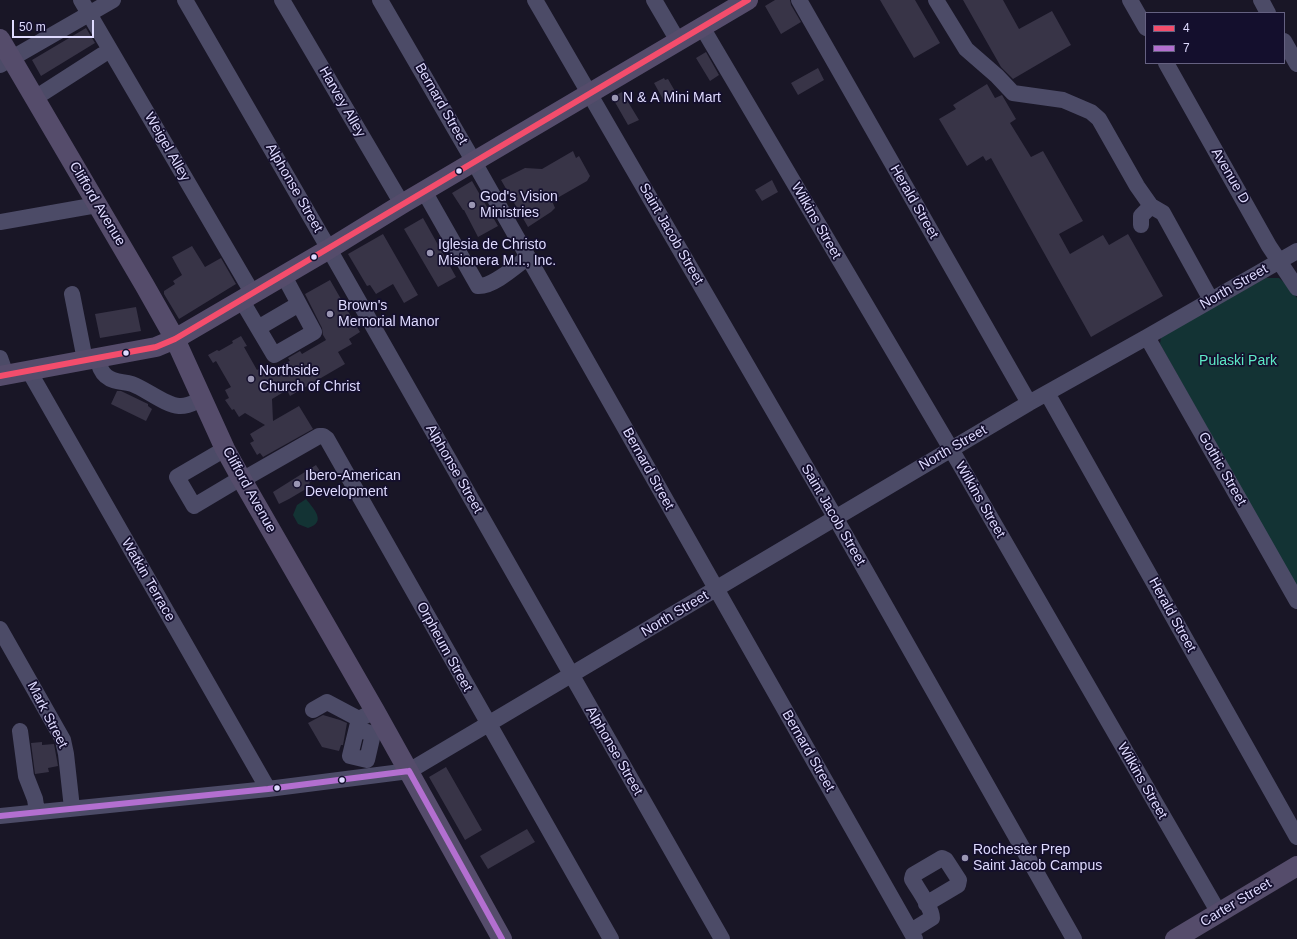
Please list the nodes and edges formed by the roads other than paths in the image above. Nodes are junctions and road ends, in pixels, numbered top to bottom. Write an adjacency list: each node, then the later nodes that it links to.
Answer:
1 (81, 0): 14 (street, Weigel Alley)
2 (113, 0): 14 (street)
3 (185, 0): 33 (street, Alphonse Street)
4 (282, 0): 28 (street, Harvey Alley)
5 (380, 0): 26 (street, Bernard Street)
6 (535, 0): 24 (street, Saint Jacob Street)
7 (654, 0): 18 (street)
8 (748, 0): 16 (main road)
9 (798, 0): 51 (street, Herald Street)
10 (936, 0): 30 (street)
11 (1130, 0): 15 (street)
12 (1261, 0): 13 (street)
13 (1267, 12)
14 (89, 14): 21 (street); 40 (street, Weigel Alley)
15 (1145, 26)
16 (702, 27): 18 (main road); 53 (street, Wilkins Street)
17 (0, 39): 21 (main road, Clifford Avenue)
18 (678, 41): 24 (main road)
19 (1285, 43): 23 (street)
20 (102, 55): 25 (street)
21 (6, 62): 25 (main road, Clifford Avenue)
22 (1167, 64): 36 (street, Avenue D)
23 (1297, 64)
24 (590, 93): 26 (main road); 55 (street, Saint Jacob Street)
25 (34, 98): 29 (main road, Clifford Avenue)
26 (474, 162): 27 (main road); 35 (street, Bernard Street)
27 (424, 191): 28 (main road); 35 (street)
28 (402, 204): 33 (main road)
29 (97, 205): 31 (street); 45 (main road, Clifford Avenue)
30 (1151, 206): 32 (street); 41 (street)
31 (0, 222)
32 (1142, 225)
33 (329, 249): 37 (main road); 59 (street, Alphonse Street)
34 (1297, 251): 36 (street, North Street)
35 (528, 257): 56 (street, Bernard Street)
36 (1279, 262): 38 (street, Avenue D); 41 (street, North Street)
37 (284, 276): 40 (main road); 42 (street)
38 (1297, 288)
39 (72, 294): 46 (street)
40 (247, 298): 43 (street, Weigel Alley); 45 (main road)
41 (1211, 300): 44 (street, North Street)
42 (299, 304): 43 (street); 43 (street, Weigel Alley)
43 (258, 328)
44 (1147, 337): 49 (street, North Street); 57 (street, Gothic Street)
45 (175, 340): 46 (main road); 50 (main road, Clifford Avenue)
46 (91, 359): 48 (main road); 50 (street)
47 (2, 370): 48 (main road)
48 (29, 371): 66 (street, Watkin Terrace)
49 (1047, 393): 51 (street, North Street); 70 (street, Herald Street)
50 (202, 399): 52 (main road, Clifford Avenue)
51 (1029, 403): 53 (street, North Street)
52 (225, 449): 54 (main road, Clifford Avenue); 54 (street)
53 (951, 449): 55 (street, North Street); 73 (street, Wilkins Street)
54 (242, 479): 61 (main road, Clifford Avenue); 62 (street, Orpheum Street)
55 (835, 518): 56 (street, North Street); 78 (street, Saint Jacob Street)
56 (716, 589): 59 (street, North Street); 74 (street, Bernard Street)
57 (1297, 601)
58 (0, 629): 67 (street, Mark Street)
59 (571, 675): 62 (street, North Street); 77 (street, Alphonse Street)
60 (313, 710): 61 (street)
61 (364, 719): 64 (main road, Clifford Avenue); 65 (street)
62 (488, 724): 64 (street, North Street); 76 (street, Orpheum Street)
63 (20, 731): 68 (street)
64 (409, 771): 65 (street, North Street); 75 (main road, Clifford Avenue)
65 (357, 778): 66 (street, North Street)
66 (268, 789): 67 (street, North Street)
67 (72, 808): 68 (street, North Street)
68 (37, 812): 69 (street, North Street)
69 (0, 816)
70 (1297, 837)
71 (1297, 866): 73 (main road, Carter Street)
72 (926, 904): 74 (street)
73 (1219, 913): 79 (main road, Carter Street)
74 (913, 935)
75 (502, 939)
76 (611, 939)
77 (722, 939)
78 (1074, 939)
79 (1175, 939)

